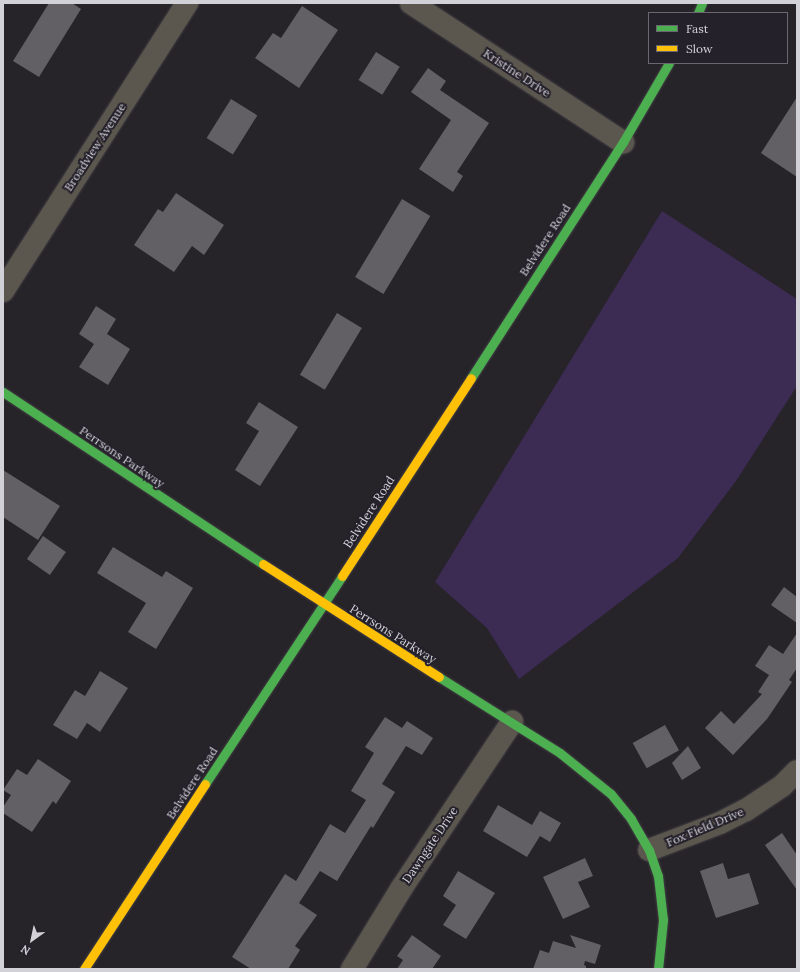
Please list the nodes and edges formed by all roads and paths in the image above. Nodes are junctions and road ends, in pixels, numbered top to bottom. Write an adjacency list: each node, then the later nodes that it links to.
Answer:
1 (188, 3): 5 (street, Broadview Avenue)
2 (411, 3): 4 (street, Kristine Drive)
3 (668, 64): 4 (main road, Belvidere Road)
4 (623, 142): 7 (main road, Belvidere Road)
5 (3, 291)
6 (3, 392): 7 (main road, Perrsons Parkway)
7 (324, 604): 8 (main road, Perrsons Parkway); 11 (main road, Belvidere Road)
8 (512, 722): 10 (main road, Perrsons Parkway); 12 (street, Dawngate Drive)
9 (797, 771): 10 (street, Fox Field Drive)
10 (649, 850): 13 (main road, Perrsons Parkway)
11 (84, 969)
12 (352, 969)
13 (658, 969)

